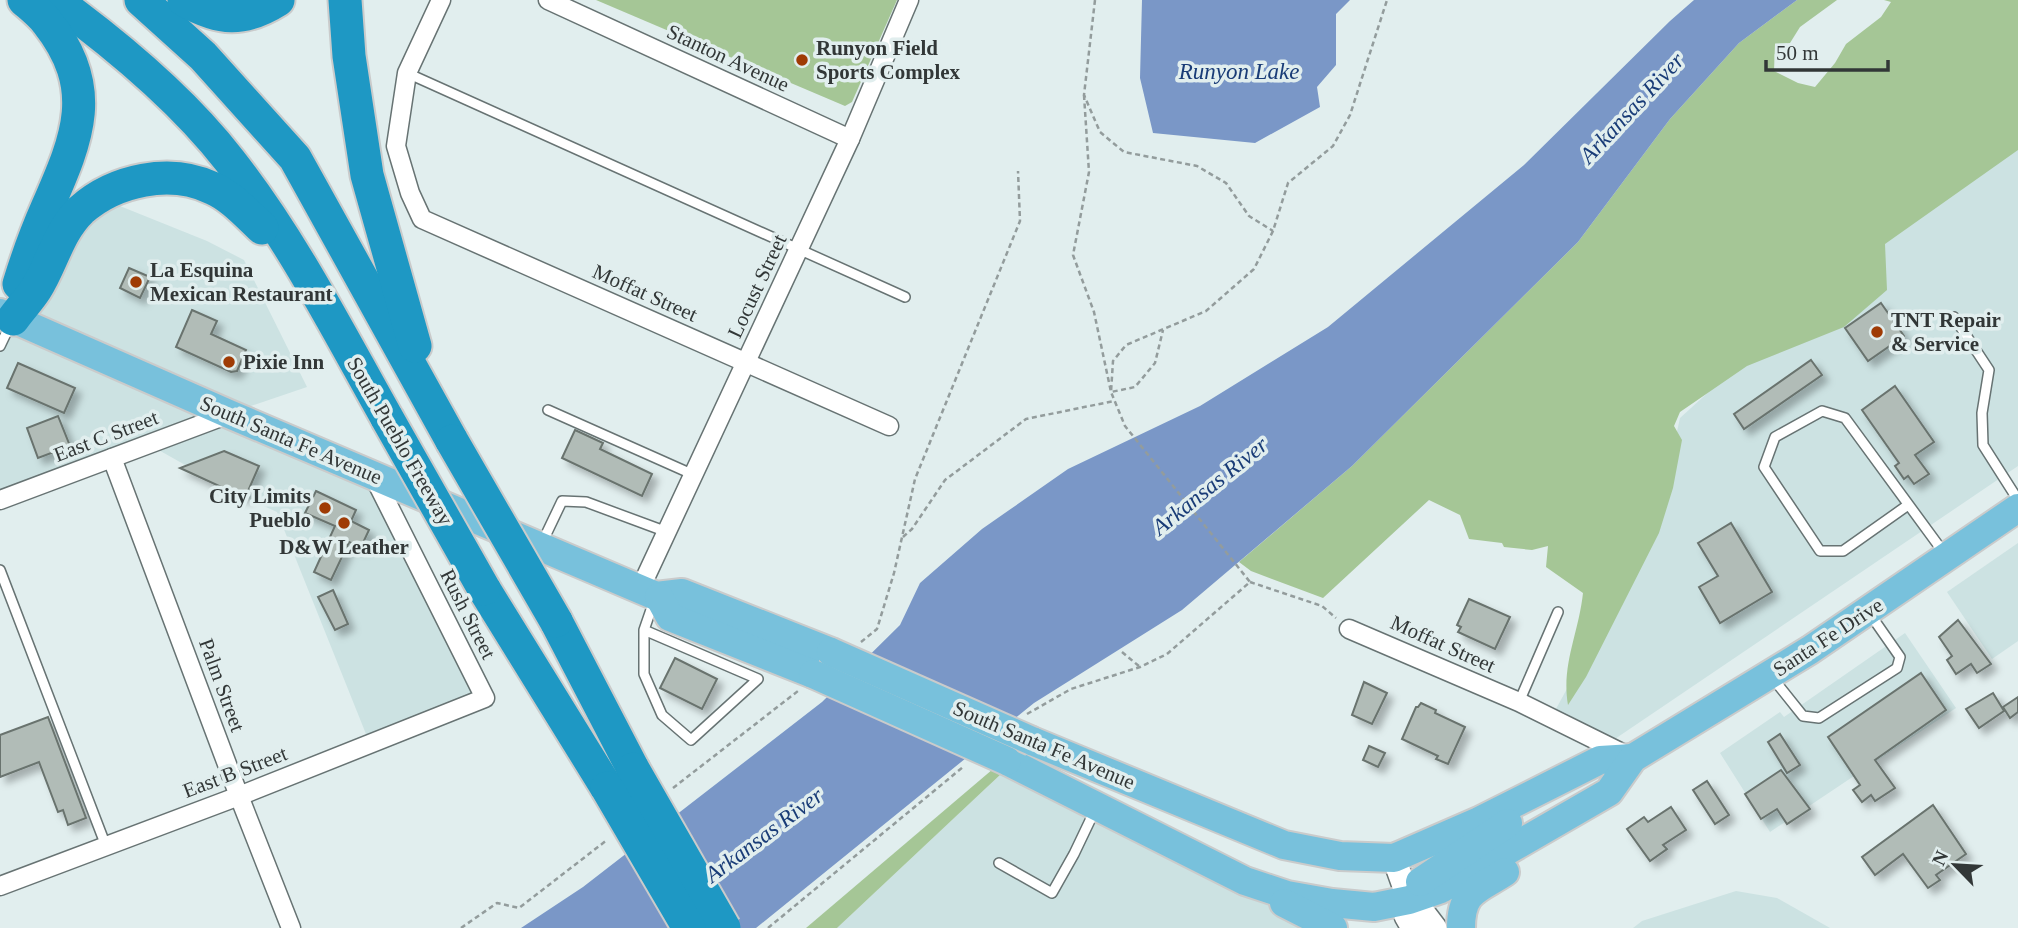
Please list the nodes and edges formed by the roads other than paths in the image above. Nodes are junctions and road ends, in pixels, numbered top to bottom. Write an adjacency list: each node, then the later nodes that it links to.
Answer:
1 (24, 0): 15 (highway)
2 (55, 0): 17 (highway, South Pueblo Freeway)
3 (141, 0): 18 (highway, South Pueblo Freeway)
4 (184, 0): 5 (highway)
5 (278, 0)
6 (345, 0): 18 (highway)
7 (442, 0): 10 (street)
8 (548, 0): 11 (street, Stanton Avenue)
9 (909, 0): 11 (street, Locust Street)
10 (407, 73): 12 (lane); 16 (street, Moffat Street)
11 (850, 139): 12 (street, Locust Street)
12 (799, 248): 13 (lane); 16 (street, Locust Street)
13 (905, 297)
14 (1954, 317): 26 (lane)
15 (4, 326): 17 (highway); 20 (main road, South Santa Fe Avenue)
16 (746, 363): 21 (street, Moffat Street); 24 (street, Locust Street)
17 (363, 376): 42 (highway, South Pueblo Freeway, bridge)
18 (432, 406): 42 (highway, South Pueblo Freeway, bridge)
19 (548, 410): 24 (lane)
20 (229, 414): 22 (street, East C Street); 23 (main road, South Santa Fe Avenue)
21 (889, 426)
22 (112, 458): 25 (street, East C Street); 44 (street, Palm Street)
23 (373, 475): 30 (main road, South Santa Fe Avenue); 39 (street, Rush Street)
24 (694, 475): 29 (street, Locust Street)
25 (0, 500)
26 (2018, 500)
27 (1909, 505): 27 (lane); 31 (lane)
28 (2018, 508): 31 (main road, Santa Fe Drive)
29 (667, 532): 30 (lane); 33 (street, Locust Street)
30 (540, 546): 33 (main road, South Santa Fe Avenue)
31 (1947, 557): 34 (main road, Santa Fe Drive)
32 (0, 570): 46 (lane)
33 (652, 594): 37 (lane); 45 (main road, South Santa Fe Avenue, bridge); 48 (main road, South Santa Fe Avenue, bridge)
34 (1868, 611): 38 (main road, Santa Fe Drive); 38 (lane)
35 (1558, 612): 40 (lane)
36 (1349, 629): 40 (street, Moffat Street)
37 (645, 630): 37 (lane)
38 (1769, 675): 41 (main road, Santa Fe Drive)
39 (485, 698): 44 (street, East B Street)
40 (1519, 702): 41 (street, Moffat Street)
41 (1633, 758): 43 (main road, Santa Fe Drive); 47 (main road, Santa Fe Drive)
42 (620, 778): 55 (highway, South Pueblo Freeway, bridge); 56 (highway, South Pueblo Freeway, bridge)
43 (1565, 778): 48 (main road, Santa Fe Drive); 53 (main road)
44 (239, 796): 46 (street, East B Street); 54 (street, Palm Street)
45 (1097, 806): 49 (lane); 50 (main road, South Santa Fe Avenue)
46 (106, 846): 51 (street, East B Street)
47 (1511, 849): 53 (main road, Santa Fe Drive); 60 (main road)
48 (1394, 858): 53 (street)
49 (999, 863)
50 (1245, 881): 52 (main road, South Santa Fe Avenue); 57 (main road)
51 (0, 886)
52 (1287, 895): 53 (main road, Santa Fe Drive)
53 (1409, 900): 58 (street); 59 (street)
54 (291, 928)
55 (689, 928)
56 (724, 928)
57 (1333, 928)
58 (1413, 928)
59 (1435, 928)
60 (1461, 928)

